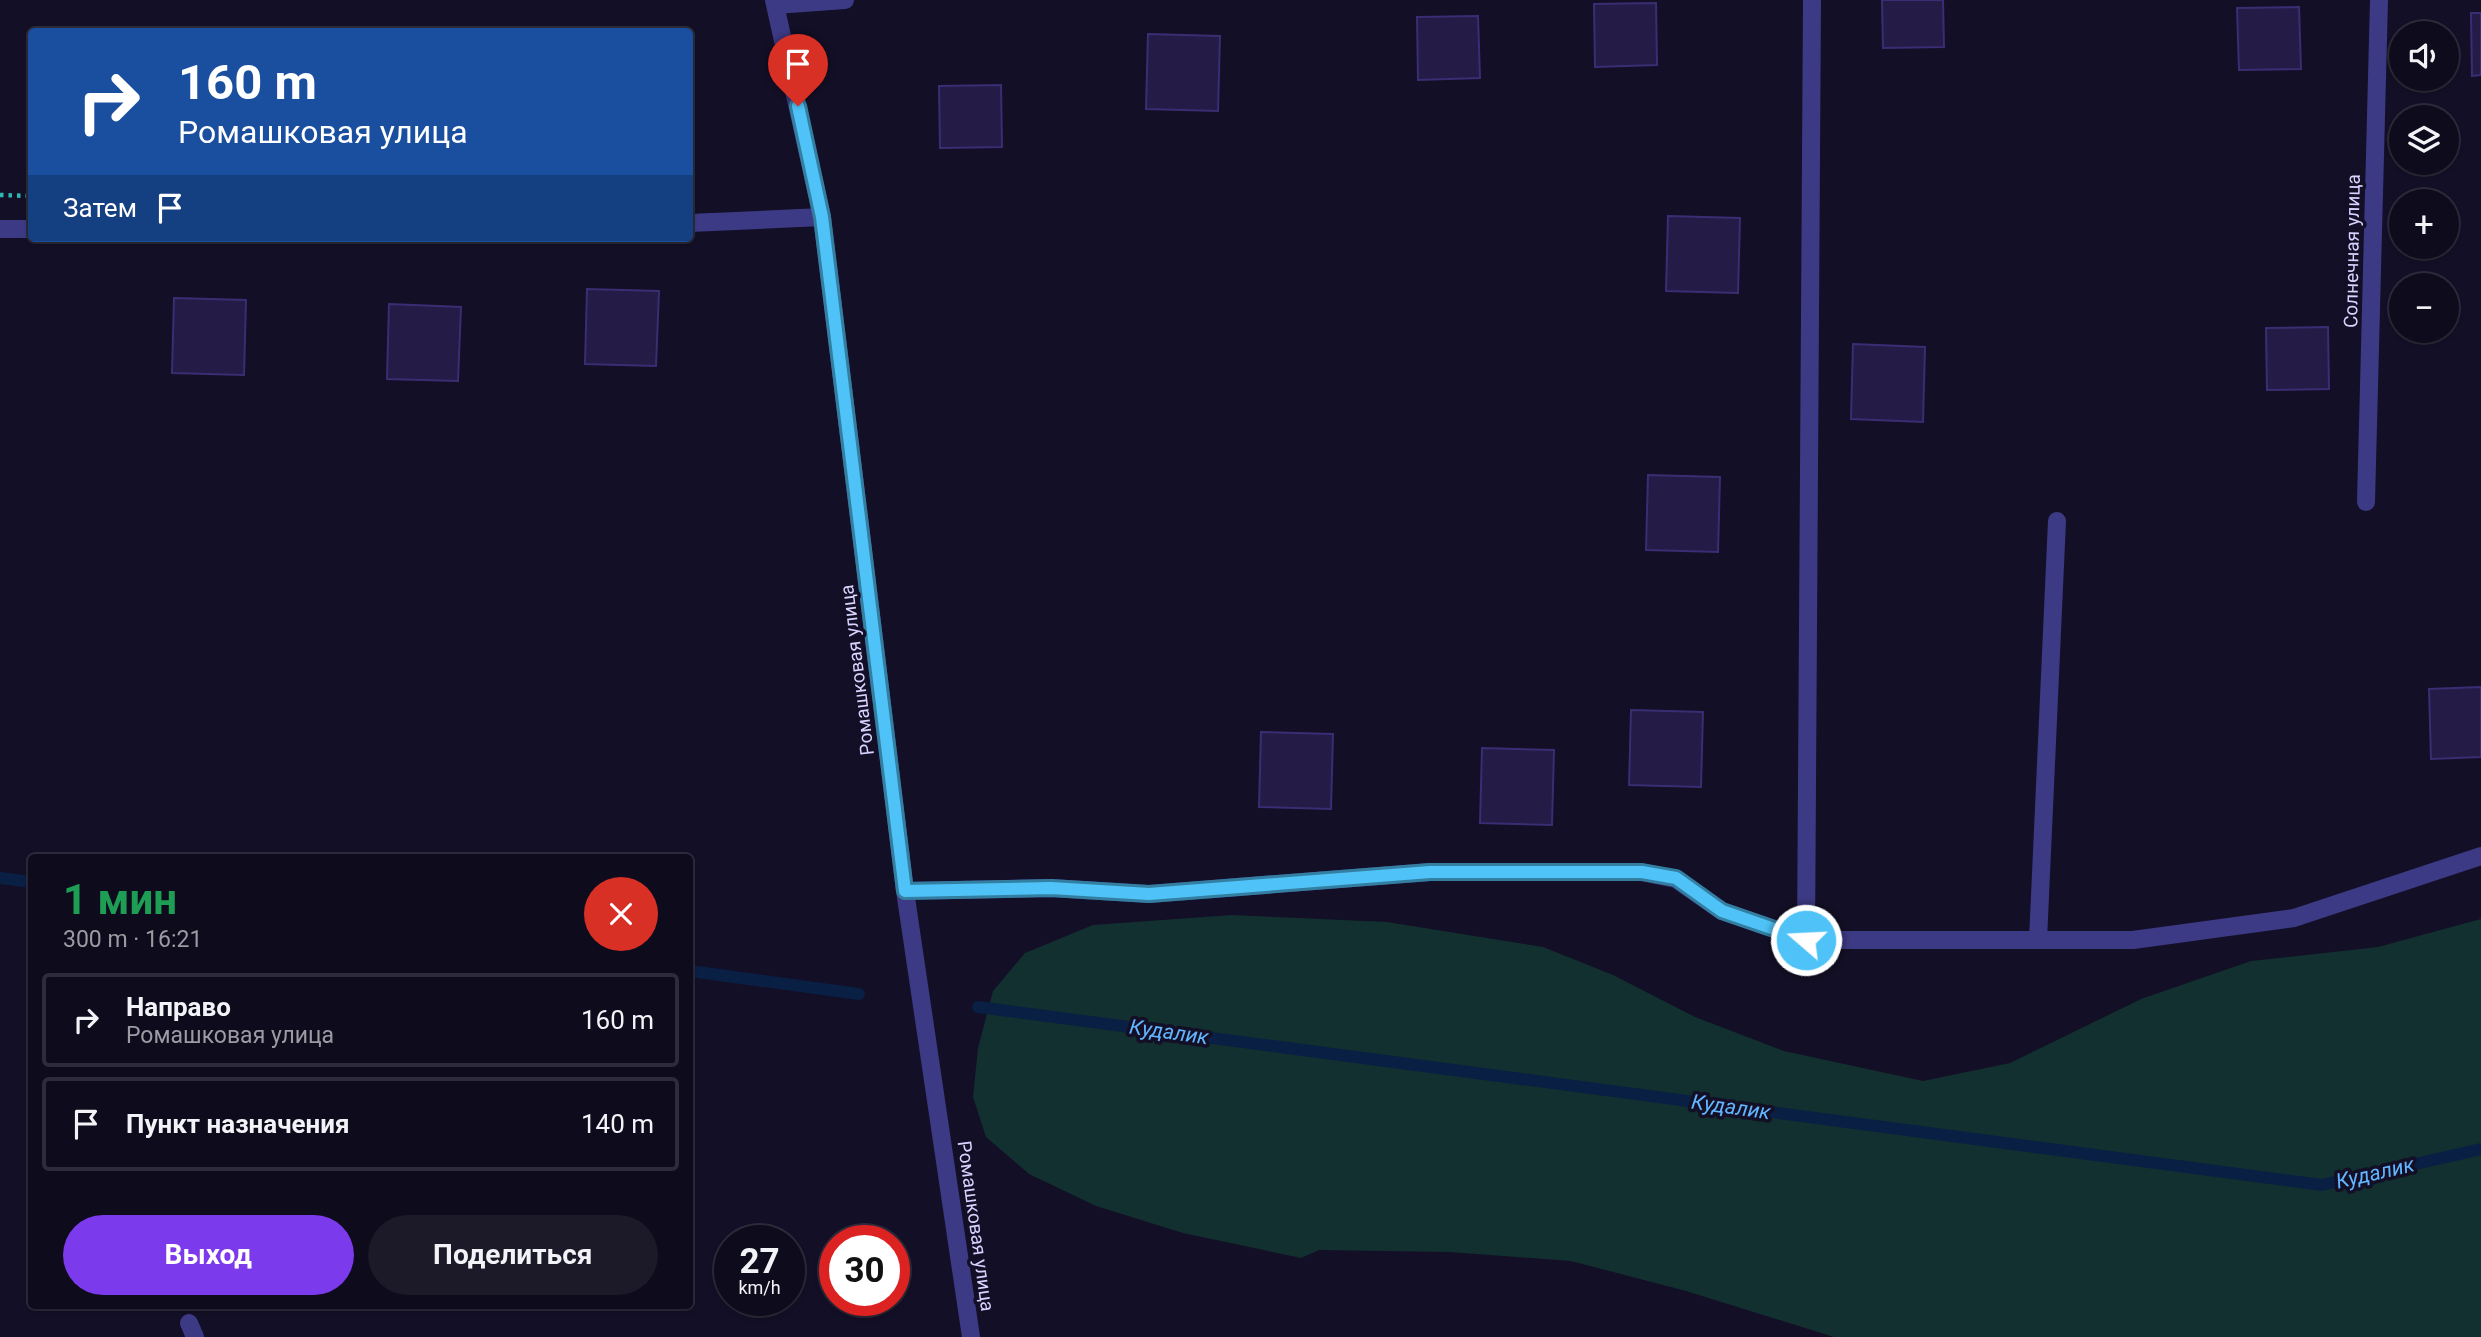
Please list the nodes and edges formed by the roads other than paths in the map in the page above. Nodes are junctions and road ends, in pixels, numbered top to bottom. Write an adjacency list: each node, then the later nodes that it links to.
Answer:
1 (845, 0): 4 (street)
2 (1812, 0): 13 (street)
3 (2379, 0): 9 (street, Солнечная улица)
4 (775, 3): 5 (street, Ромашковая улица)
5 (822, 217): 6 (street); 12 (street, Ромашковая улица)
6 (693, 223)
7 (0, 229): 8 (street)
8 (28, 229)
9 (2366, 502)
10 (2057, 521): 14 (street)
11 (2481, 856): 14 (street)
12 (905, 891): 13 (street); 15 (street, Ромашковая улица)
13 (1806, 940): 14 (street)
14 (2038, 940)
15 (971, 1337)

